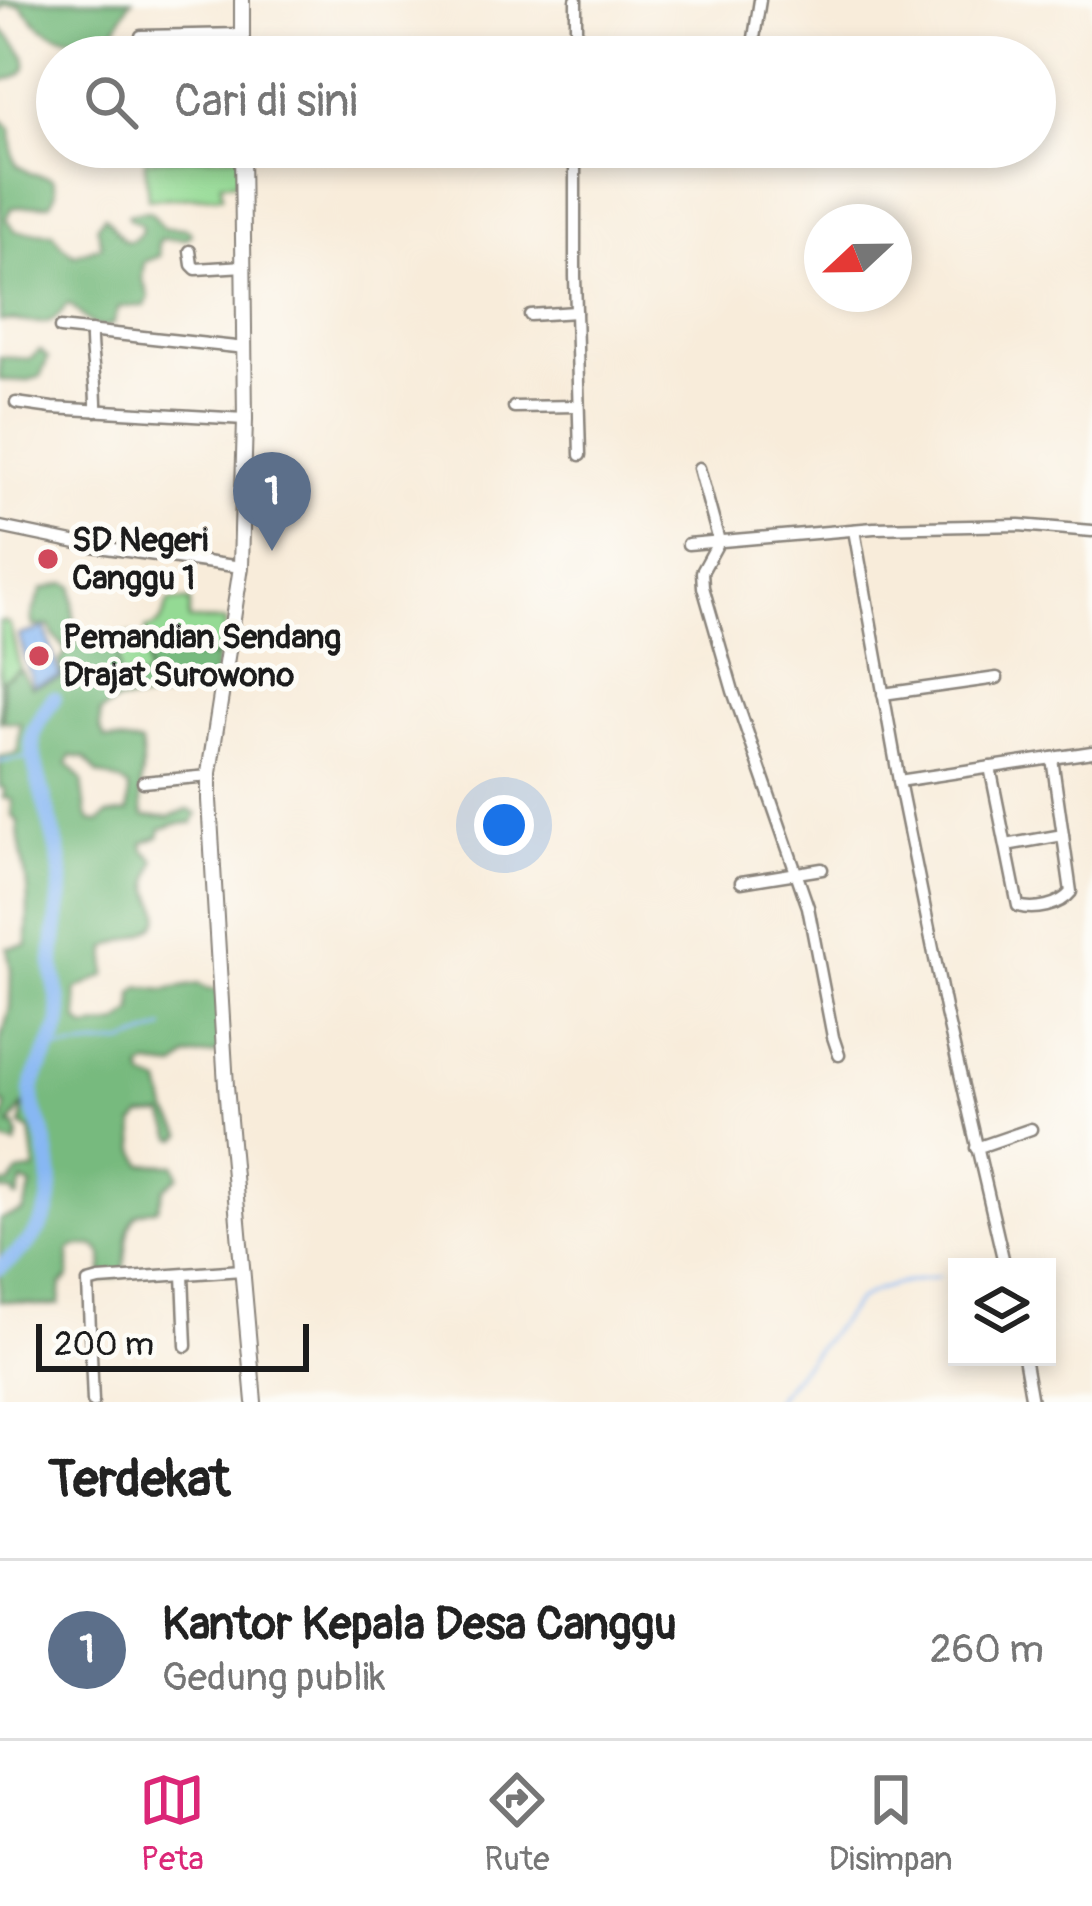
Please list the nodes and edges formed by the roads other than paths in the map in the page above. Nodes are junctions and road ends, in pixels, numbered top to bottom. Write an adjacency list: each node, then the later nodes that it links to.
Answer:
1 (242, 0): 4 (street)
2 (576, 0): 6 (street)
3 (760, 0): 7 (street)
4 (243, 34): 5 (street)
5 (141, 36)
6 (576, 36)
7 (755, 36)
8 (242, 168): 11 (street)
9 (575, 168): 12 (street)
10 (190, 251): 11 (street)
11 (244, 266): 16 (street)
12 (576, 312): 13 (street); 18 (street)
13 (530, 315)
14 (60, 328): 15 (street)
15 (91, 331): 16 (street); 20 (street)
16 (244, 348): 21 (street)
17 (16, 403): 20 (street)
18 (578, 406): 19 (street); 22 (street)
19 (514, 407)
20 (96, 411): 21 (street)
21 (245, 419): 29 (street)
22 (580, 455)
23 (699, 468): 27 (street)
24 (0, 527): 29 (street)
25 (854, 530): 26 (street); 27 (street); 31 (street)
26 (1092, 531)
27 (719, 541): 28 (street); 41 (street)
28 (688, 544)
29 (242, 568): 35 (street)
30 (997, 678): 31 (street)
31 (883, 694): 36 (street)
32 (1092, 752): 33 (street)
33 (1052, 758): 34 (street); 38 (street)
34 (990, 767): 36 (street); 39 (street)
35 (209, 776): 37 (street); 47 (street)
36 (899, 781): 45 (street)
37 (143, 782)
38 (1063, 835): 39 (street); 39 (street)
39 (1006, 845)
40 (823, 869): 41 (street)
41 (797, 873): 42 (street); 43 (street)
42 (740, 881)
43 (839, 1055)
44 (1031, 1129): 45 (street)
45 (976, 1148): 46 (street)
46 (1003, 1258)
47 (242, 1270): 48 (street); 52 (street)
48 (183, 1275): 49 (street); 51 (street)
49 (186, 1346)
50 (1026, 1366): 53 (street)
51 (93, 1402)
52 (254, 1402)
53 (1032, 1402)

